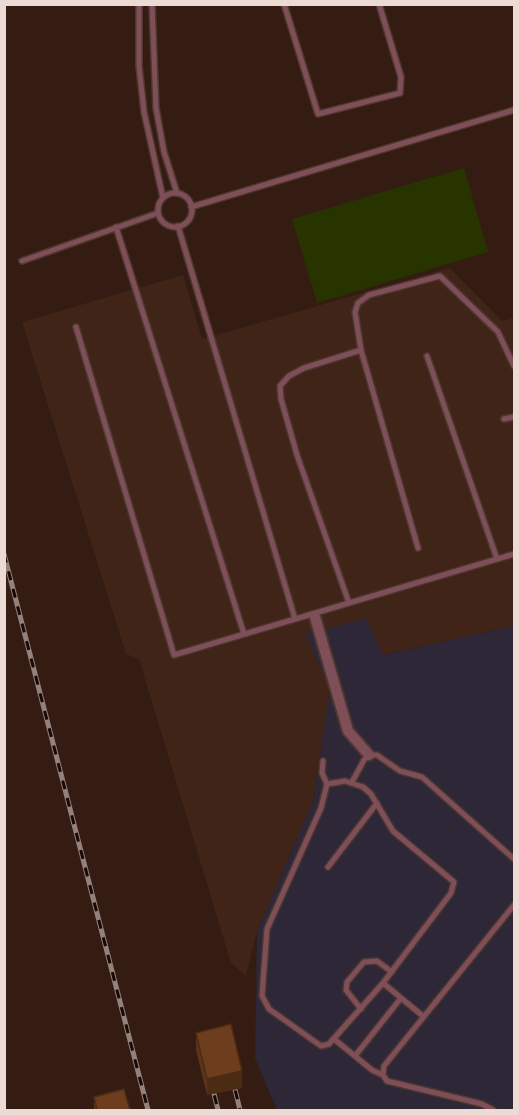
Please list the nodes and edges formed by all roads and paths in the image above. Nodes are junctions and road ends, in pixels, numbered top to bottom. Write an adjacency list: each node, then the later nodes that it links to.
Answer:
1 (139, 4): 7 (lane)
2 (152, 4): 6 (lane)
3 (284, 4): 4 (lane)
4 (379, 4)
5 (514, 110): 8 (lane)
6 (177, 193): 7 (lane); 8 (lane)
7 (162, 198): 9 (lane)
8 (191, 207): 11 (lane)
9 (158, 213): 10 (lane); 11 (lane)
10 (117, 226): 12 (lane); 25 (lane)
11 (178, 226): 24 (lane)
12 (22, 261)
13 (76, 327): 25 (lane)
14 (362, 350): 16 (lane); 19 (lane); 22 (lane)
15 (428, 356): 21 (lane)
16 (514, 366)
17 (514, 417): 18 (lane)
18 (504, 419)
19 (418, 548)
20 (514, 554): 21 (lane)
21 (497, 559): 22 (lane)
22 (349, 603): 24 (lane)
23 (315, 617): 26 (street)
24 (295, 619): 25 (lane)
25 (244, 634)
26 (369, 755): 28 (lane); 31 (lane)
27 (323, 762): 29 (lane)
28 (352, 782): 29 (lane); 30 (lane)
29 (327, 784): 39 (lane)
30 (377, 803): 32 (lane); 34 (lane)
31 (514, 859)
32 (328, 867)
33 (514, 905): 38 (lane)
34 (392, 972): 35 (lane); 37 (lane)
35 (383, 984): 36 (lane); 37 (lane)
36 (401, 998): 38 (lane); 40 (lane)
37 (361, 1010): 39 (lane)
38 (424, 1017): 41 (lane)
39 (334, 1039): 40 (lane)
40 (355, 1056): 41 (lane)
41 (383, 1075): 42 (lane)
42 (493, 1110)

